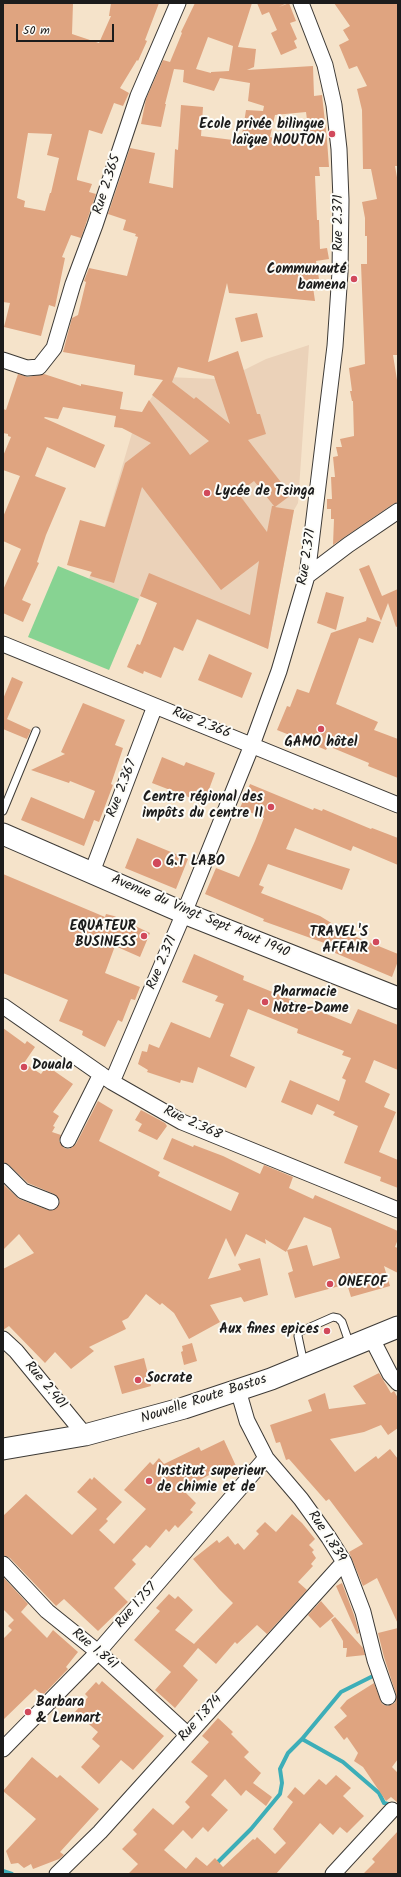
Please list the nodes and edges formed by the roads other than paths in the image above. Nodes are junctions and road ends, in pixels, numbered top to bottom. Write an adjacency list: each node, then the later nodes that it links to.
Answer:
1 (178, 3): 3 (street, Rue 2.365)
2 (302, 3): 5 (street, Rue 2.371)
3 (3, 360)
4 (398, 511): 5 (street)
5 (307, 576): 9 (street, Rue 2.371)
6 (3, 644): 7 (street, Rue 2.366)
7 (155, 706): 9 (street, Rue 2.366); 13 (street, Rue 2.367)
8 (36, 731): 11 (lane)
9 (252, 745): 10 (street, Rue 2.366); 14 (street, Rue 2.371)
10 (398, 805)
11 (3, 810)
12 (3, 834): 13 (main road, Avenue du Vingt Sept Aout 1940)
13 (92, 872): 14 (main road, Avenue du Vingt Sept Aout 1940)
14 (184, 913): 15 (main road, Avenue du Vingt Sept Aout 1940); 17 (street, Rue 2.371)
15 (398, 998)
16 (3, 1006): 17 (street, Rue 2.368)
17 (106, 1078): 18 (street, Rue 2.371); 21 (street, Rue 2.368)
18 (68, 1140)
19 (3, 1171): 20 (street)
20 (51, 1202)
21 (398, 1210)
22 (398, 1327): 24 (main road, Nouvelle Route Bastos)
23 (3, 1339): 29 (street, Rue 2.401)
24 (372, 1339): 25 (main road, Nouvelle Route Bastos); 27 (street)
25 (351, 1348): 26 (main road, Nouvelle Route Bastos); 26 (lane)
26 (305, 1366): 28 (main road, Nouvelle Route Bastos)
27 (398, 1383)
28 (238, 1390): 29 (main road, Nouvelle Route Bastos); 31 (street, Rue 1.839)
29 (85, 1435): 30 (main road, Nouvelle Route Bastos)
30 (3, 1449)
31 (266, 1458): 32 (street, Rue 1.839); 34 (street, Rue 1.757)
32 (344, 1562): 35 (street, Rue 1.839); 36 (street, Rue 1.874)
33 (3, 1564): 34 (street, Rue 1.841)
34 (98, 1652): 36 (street, Rue 1.841); 37 (street, Rue 1.757)
35 (388, 1697)
36 (187, 1734): 40 (street, Rue 1.874)
37 (3, 1749)
38 (392, 1810): 39 (street)
39 (340, 1872)
40 (57, 1874)

